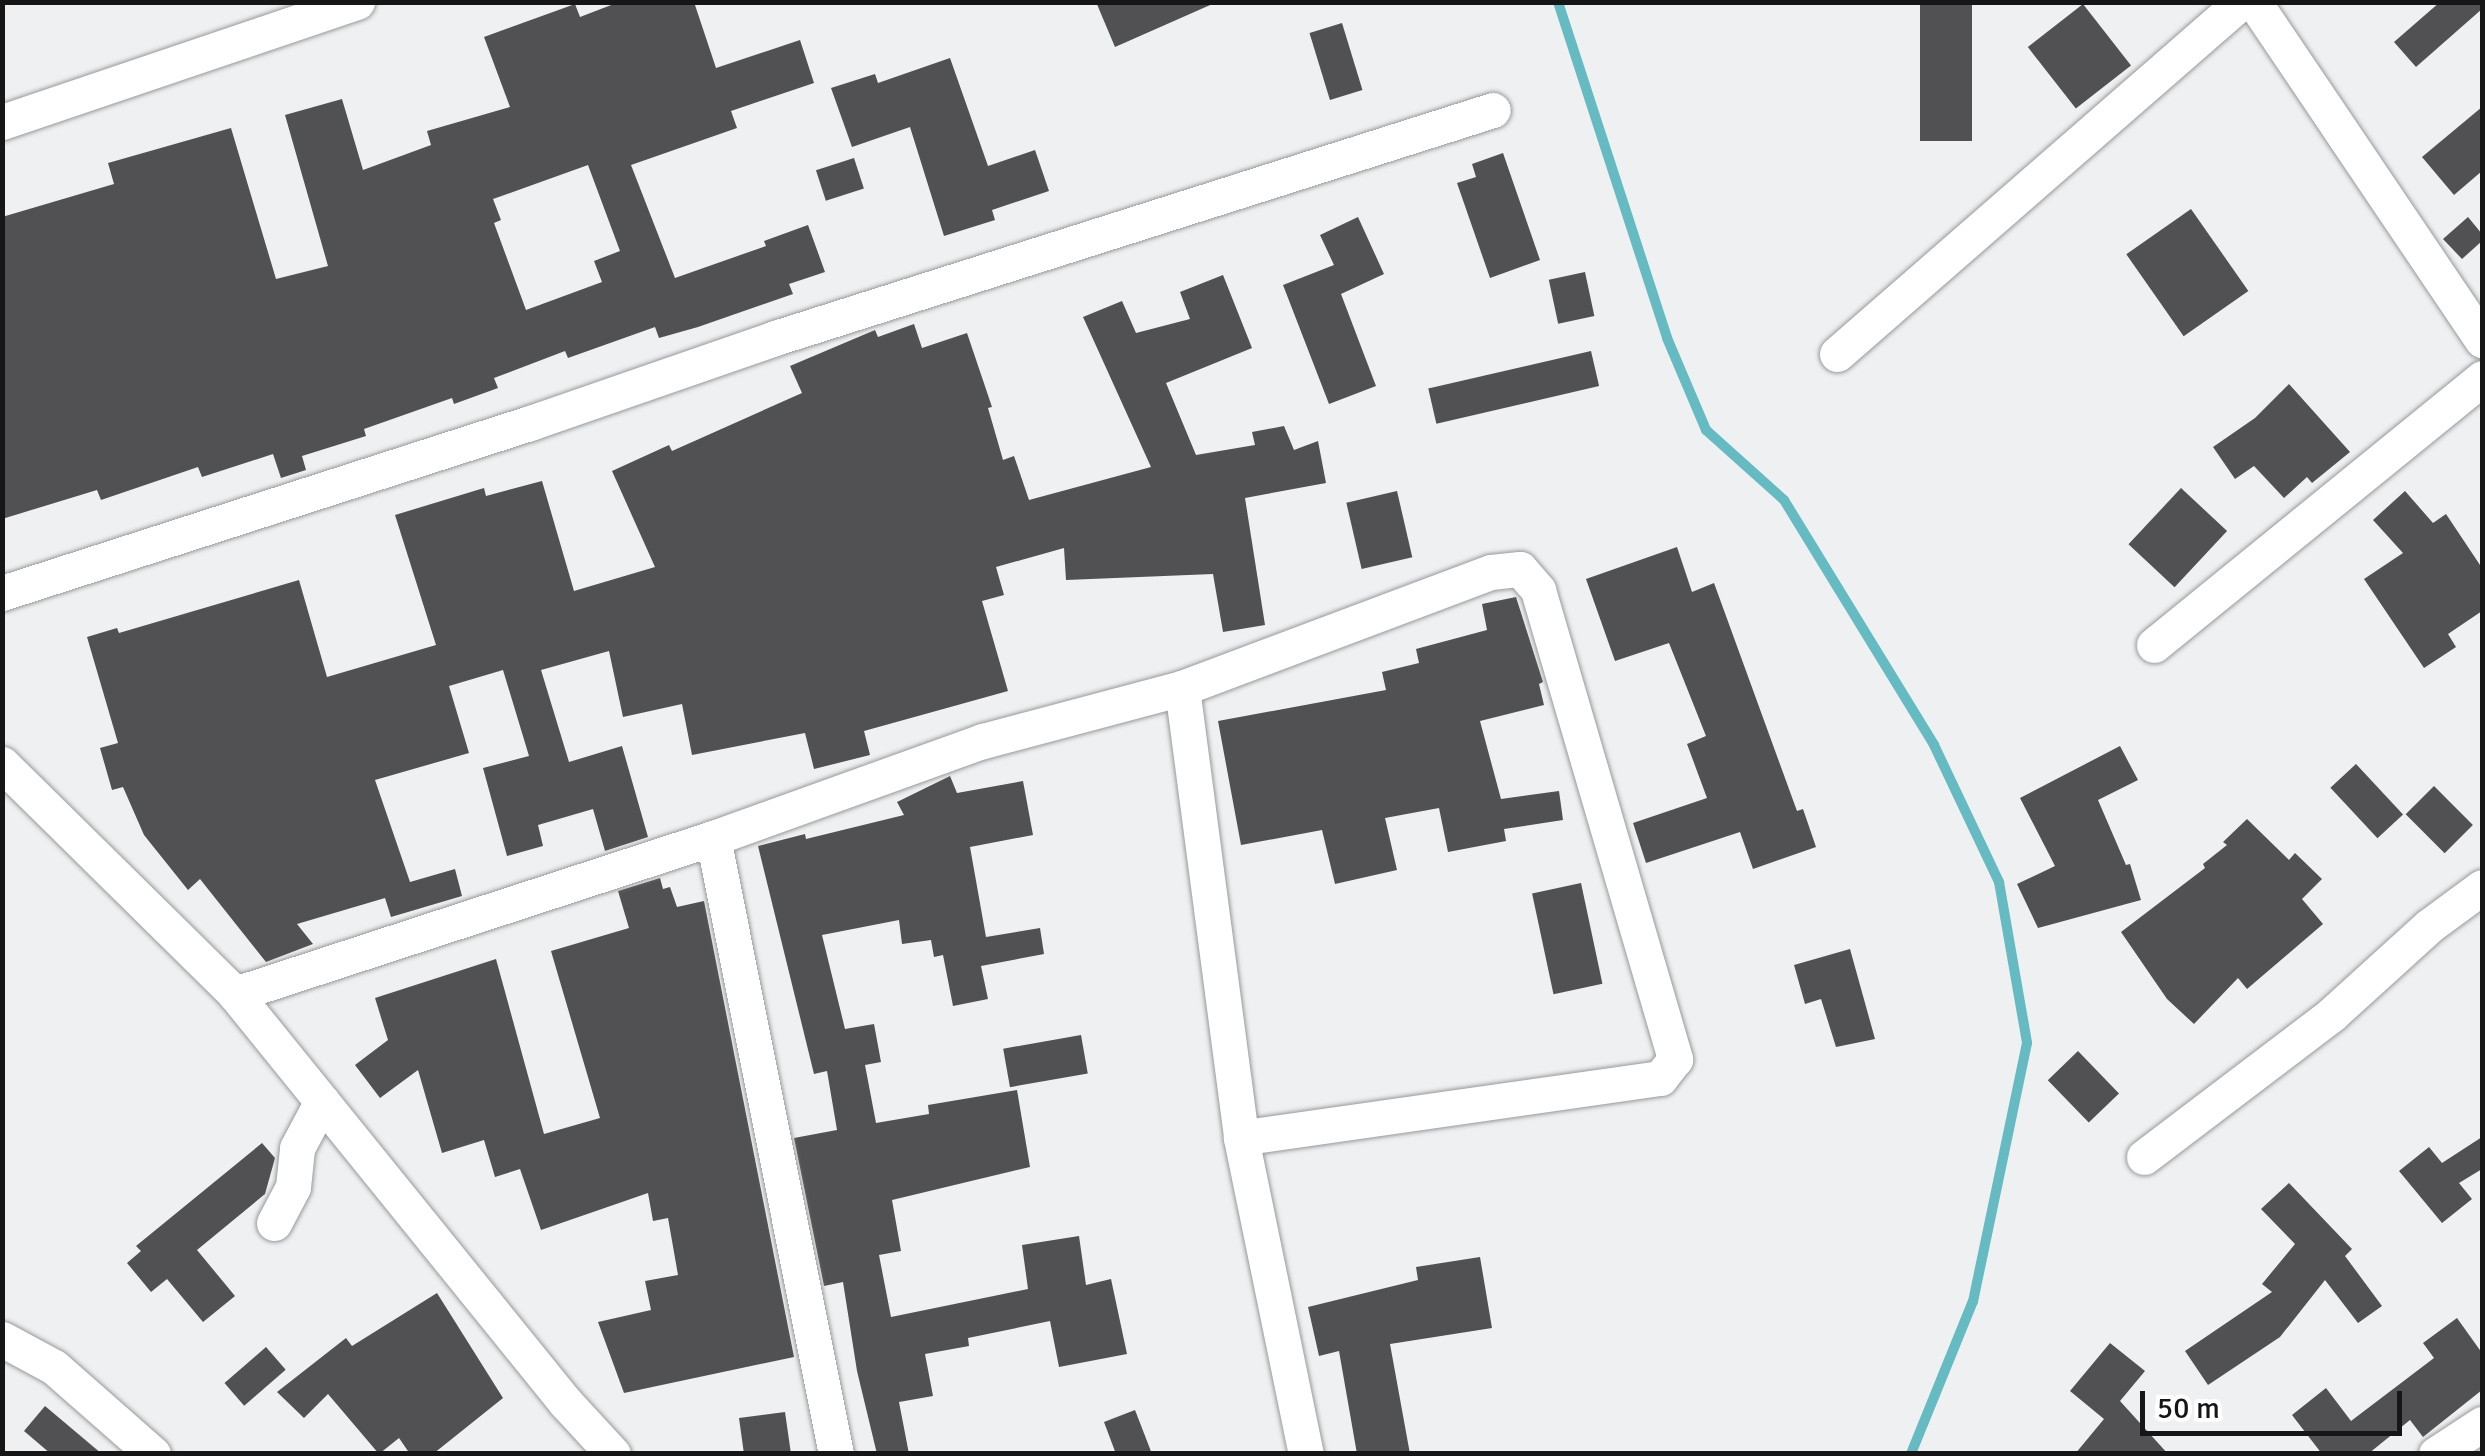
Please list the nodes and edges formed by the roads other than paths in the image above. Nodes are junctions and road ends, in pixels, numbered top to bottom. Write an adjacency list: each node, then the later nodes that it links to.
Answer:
1 (357, 2): 5 (street)
2 (2240, 2): 7 (street)
3 (2254, 2): 6 (street)
4 (1492, 110): 9 (street)
5 (2, 122)
6 (2482, 340)
7 (1837, 354)
8 (2482, 378): 10 (street)
9 (2, 592)
10 (2154, 646)
11 (1182, 688): 13 (street); 17 (street); 17 (street)
12 (2, 764): 15 (street)
13 (713, 838): 15 (street); 24 (street)
14 (2482, 888): 18 (street)
15 (235, 994): 16 (street)
16 (322, 1101): 19 (street); 23 (street)
17 (1240, 1138): 25 (street)
18 (2144, 1156)
19 (274, 1224)
20 (2, 1339): 22 (street)
21 (2482, 1424): 26 (street)
22 (153, 1454)
23 (613, 1454)
24 (836, 1454)
25 (1306, 1454)
26 (2436, 1454)

